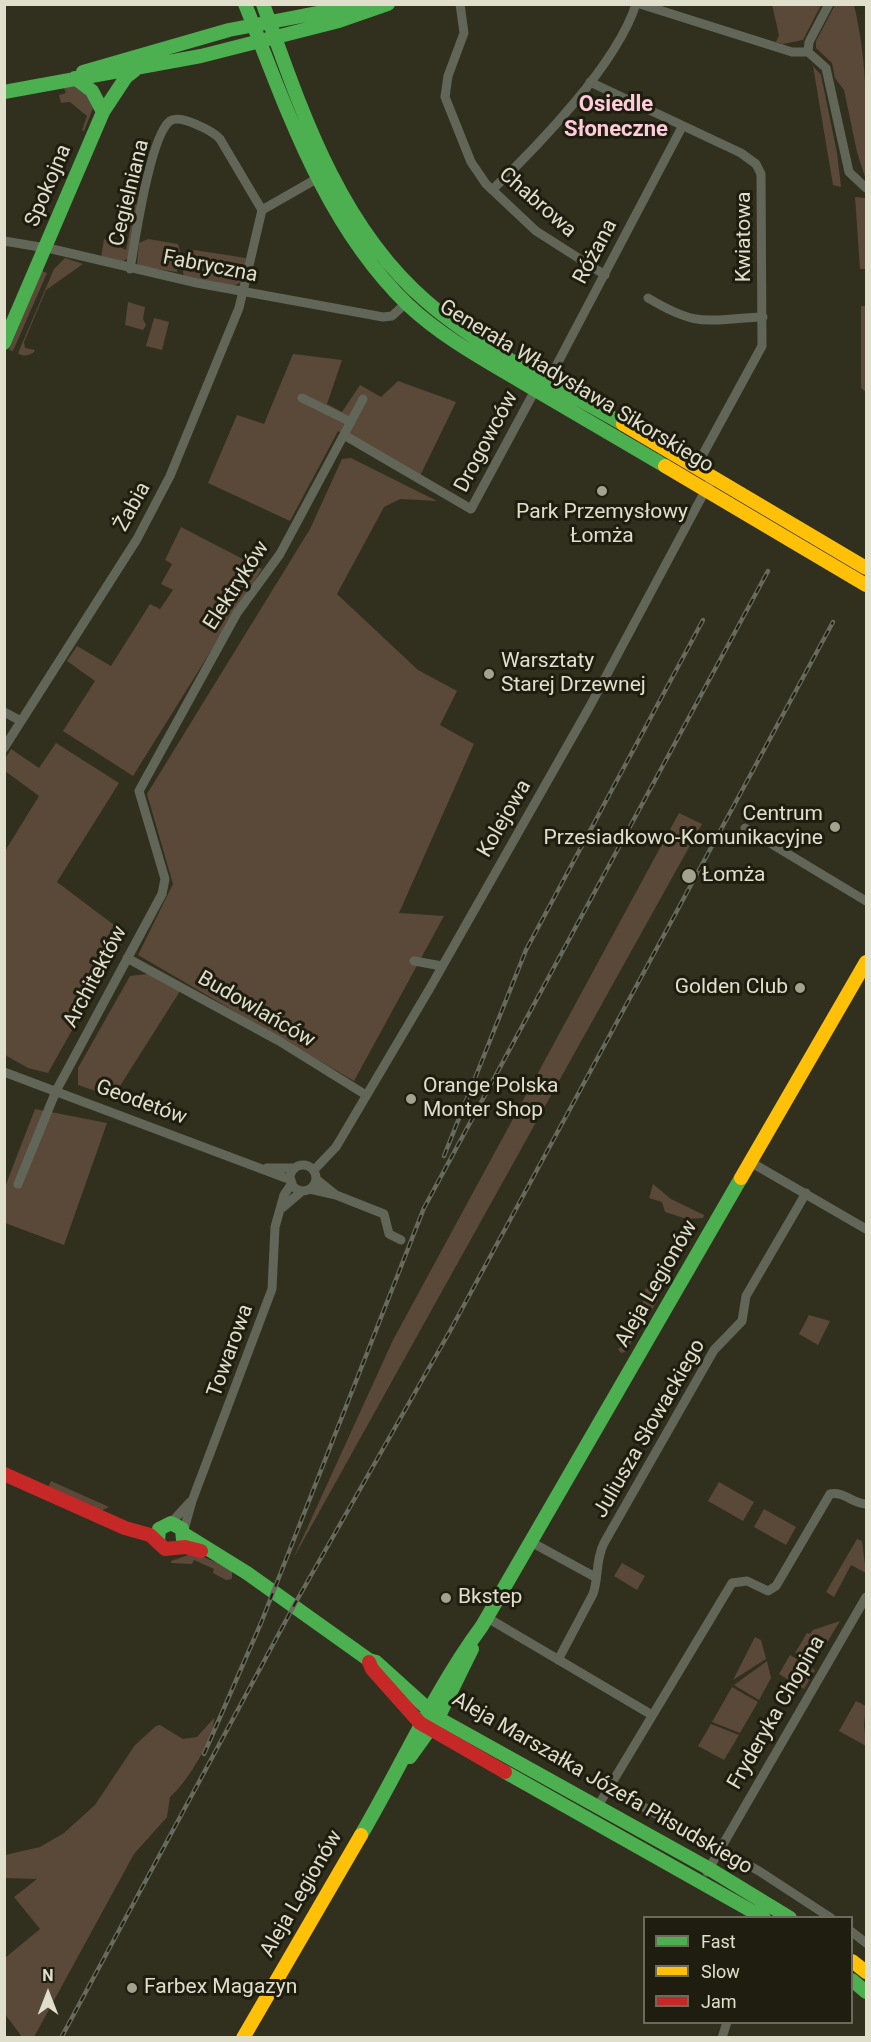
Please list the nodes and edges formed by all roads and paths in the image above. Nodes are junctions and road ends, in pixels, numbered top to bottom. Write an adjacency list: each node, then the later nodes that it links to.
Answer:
1 (245, 4): 9 (main road, Generała Władysława Sikorskiego)
2 (263, 4): 8 (main road, Generała Władysława Sikorskiego)
3 (364, 4): 8 (main road)
4 (388, 4): 10 (main road)
5 (460, 4): 22 (street, Chabrowa)
6 (638, 4): 12 (street); 16 (street)
7 (829, 4): 12 (street)
8 (269, 21): 9 (main road); 10 (main road, Generała Władysława Sikorskiego)
9 (254, 25): 11 (main road, Generała Władysława Sikorskiego); 13 (main road)
10 (277, 38): 11 (main road); 33 (main road, Generała Władysława Sikorskiego)
11 (261, 42): 14 (main road); 20 (main road, Generała Władysława Sikorskiego)
12 (808, 52): 21 (street)
13 (112, 68): 14 (main road); 15 (main road); 18 (main road, Spokojna)
14 (138, 69): 18 (main road, Spokojna)
15 (72, 77): 17 (main road); 18 (main road)
16 (590, 82): 19 (street, Kwiatowa); 22 (street)
17 (4, 92)
18 (103, 112): 25 (main road, Spokojna)
19 (682, 127): 27 (street, Różana); 31 (street, Kwiatowa)
20 (318, 178): 23 (street); 30 (main road, Generała Władysława Sikorskiego)
21 (867, 188)
22 (492, 190): 27 (street, Chabrowa)
23 (262, 210): 26 (street, Cegielniana); 28 (street)
24 (4, 241): 25 (street, Fabryczna)
25 (45, 248): 26 (street, Fabryczna); 32 (main road, Spokojna)
26 (130, 269): 28 (street, Fabryczna)
27 (605, 275): 33 (street, Różana)
28 (244, 292): 30 (street, Fabryczna); 45 (street, Żabia)
29 (648, 298): 31 (street)
30 (405, 303): 34 (main road, Generała Władysława Sikorskiego)
31 (763, 317): 39 (street, Kwiatowa)
32 (4, 343)
33 (548, 379): 34 (street, Różana); 39 (main road, Generała Władysława Sikorskiego)
34 (536, 389): 38 (street, Drogowców); 41 (main road, Generała Władysława Sikorskiego)
35 (302, 398): 37 (street)
36 (363, 399): 37 (street, Elektryków)
37 (351, 422): 38 (street, Elektryków)
38 (344, 435): 48 (street, Elektryków)
39 (696, 467): 40 (main road, Generała Władysława Sikorskiego)
40 (713, 476): 41 (street, Kolejowa); 42 (main road, Generała Władysława Sikorskiego)
41 (706, 490): 43 (main road, Generała Władysława Sikorskiego); 53 (street, Kolejowa)
42 (867, 568)
43 (867, 585)
44 (4, 712): 45 (street)
45 (21, 722): 46 (street, Żabia)
46 (4, 748)
47 (745, 828): 49 (street)
48 (165, 879): 50 (street, Architektów)
49 (867, 901)
50 (127, 958): 55 (street, Architektów); 56 (street, Budowlańców)
51 (414, 961): 53 (street)
52 (867, 962): 57 (main road, Aleja Legionów)
53 (442, 966): 56 (street, Kolejowa)
54 (4, 1072): 55 (street, Geodetów)
55 (56, 1091): 58 (street, Geodetów); 62 (street, Architektów)
56 (366, 1095): 60 (street, Kolejowa)
57 (752, 1163): 64 (street); 76 (main road, Aleja Legionów)
58 (264, 1168): 59 (street); 61 (street, Geodetów)
59 (294, 1168): 60 (street); 61 (street, Towarowa)
60 (315, 1174): 63 (street, Kolejowa); 65 (street)
61 (291, 1182): 63 (street, Geodetów); 66 (street, Towarowa)
62 (18, 1184)
63 (306, 1190): 65 (street); 66 (street, Kolejowa)
64 (806, 1194): 67 (street); 79 (street, Juliusza Słowackiego)
65 (336, 1195): 68 (street)
66 (282, 1208): 70 (street, Towarowa)
67 (867, 1229)
68 (401, 1240)
69 (4, 1474): 72 (main road, Aleja Marszałka Józefa Piłsudskiego)
70 (192, 1501): 73 (street, Towarowa); 74 (street, Towarowa)
71 (867, 1504): 83 (street)
72 (114, 1522): 73 (main road, Aleja Marszałka Józefa Piłsudskiego); 75 (main road, Aleja Marszałka Józefa Piłsudskiego)
73 (166, 1524): 74 (main road, Aleja Marszałka Józefa Piłsudskiego); 75 (main road)
74 (184, 1533): 77 (main road); 78 (main road, Aleja Marszałka Józefa Piłsudskiego)
75 (158, 1542): 77 (main road, Aleja Marszałka Józefa Piłsudskiego)
76 (531, 1542): 79 (street); 81 (main road, Aleja Legionów)
77 (179, 1547): 78 (main road, Aleja Marszałka Józefa Piłsudskiego)
78 (217, 1555): 84 (main road, Aleja Marszałka Józefa Piłsudskiego)
79 (595, 1577): 82 (street, Juliusza Słowackiego)
80 (867, 1597): 87 (street, Fryderyka Chopina)
81 (484, 1621): 82 (street); 84 (main road, Aleja Legionów)
82 (558, 1660): 83 (street)
83 (652, 1715): 85 (street)
84 (429, 1719): 86 (main road, Aleja Marszałka Józefa Piłsudskiego); 89 (main road, Aleja Marszałka Józefa Piłsudskiego); 97 (main road, Aleja Legionów)
85 (610, 1789): 86 (street); 87 (street)
86 (598, 1806): 88 (main road, Aleja Marszałka Józefa Piłsudskiego)
87 (720, 1848): 88 (street, Fryderyka Chopina); 92 (street)
88 (708, 1868): 89 (street, Fryderyka Chopina); 91 (main road, Aleja Marszałka Józefa Piłsudskiego)
89 (705, 1882): 90 (main road, Aleja Marszałka Józefa Piłsudskiego)
90 (756, 1915)
91 (788, 1916)
92 (829, 1916)
93 (853, 1933): 94 (street)
94 (867, 1943)
95 (853, 1963): 96 (main road)
96 (862, 1981)
97 (243, 2037)

